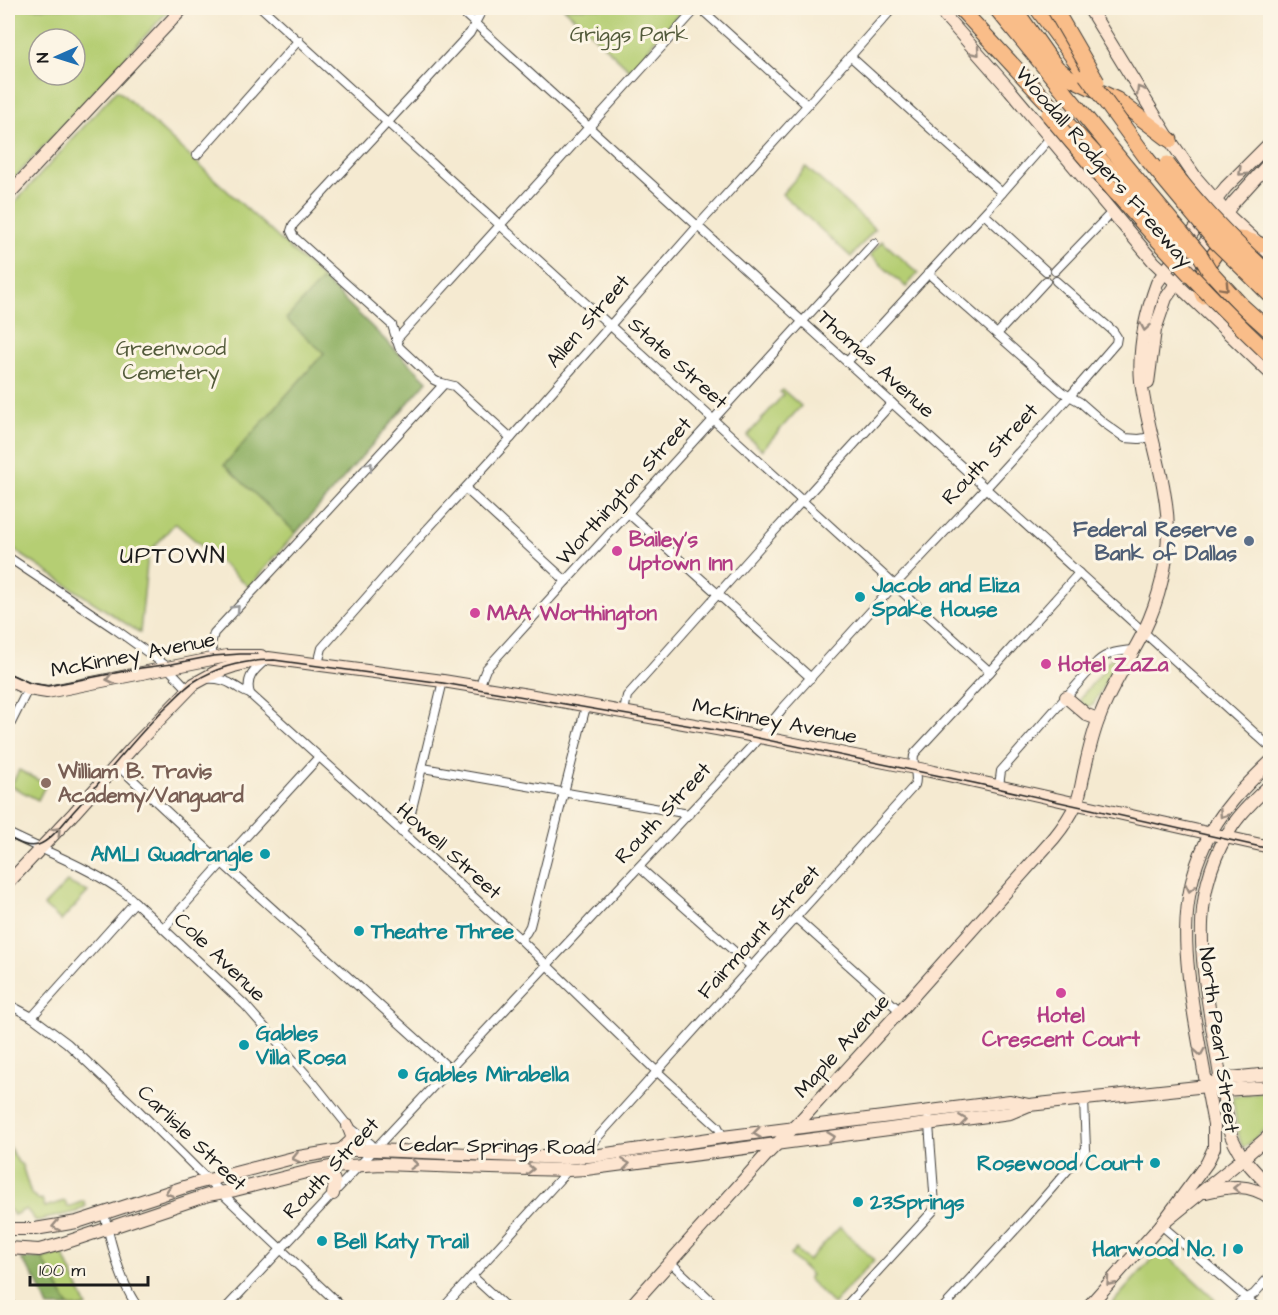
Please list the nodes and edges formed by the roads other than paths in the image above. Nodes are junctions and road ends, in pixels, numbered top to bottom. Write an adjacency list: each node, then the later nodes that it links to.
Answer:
1 (262, 8): 15 (street, State Street)
2 (458, 8): 14 (street, Thomas Avenue)
3 (486, 8): 14 (street)
4 (699, 8): 18 (street); 20 (street)
5 (893, 8): 16 (street, Allen Street)
6 (938, 8): 21 (main road, Woodall Rodgers Freeway, one-way to 21)
7 (960, 8): 17 (highway)
8 (996, 8): 40 (highway, bridge)
9 (1014, 8): 22 (highway)
10 (1037, 8): 26 (highway, bridge)
11 (1054, 8): 24 (highway, bridge)
12 (1089, 8): 22 (main road, one-way to 12)
13 (177, 10): 30 (main road)
14 (475, 24): 19 (street); 20 (street, Thomas Avenue)
15 (299, 40): 19 (street, State Street); 25 (street)
16 (850, 56): 18 (street, Allen Street); 29 (street)
17 (1026, 80): 40 (highway, bridge); 55 (highway, bridge)
18 (807, 105): 36 (street, Allen Street)
19 (388, 122): 35 (street, State Street); 54 (street)
20 (589, 127): 35 (street); 36 (street, Thomas Avenue)
21 (1050, 138): 29 (street); 32 (main road, Woodall Rodgers Freeway)
22 (1170, 140): 28 (main road)
23 (1270, 143): 31 (main road, one-way to 31)
24 (1139, 146): 26 (highway, bridge); 46 (highway, bridge)
25 (197, 155)
26 (1148, 160): 46 (highway, Woodall Rodgers Freeway, bridge)
27 (1270, 162): 33 (main road)
28 (1186, 163): 31 (main road); 37 (main road)
29 (1002, 193): 34 (street)
30 (8, 195)
31 (1215, 201): 33 (main road); 42 (main road)
32 (1112, 212): 37 (main road, Woodall Rodgers Freeway); 41 (street)
33 (1226, 213): 39 (main road); 47 (main road)
34 (984, 214): 41 (street); 43 (street)
35 (501, 225): 51 (street, State Street); 54 (street)
36 (698, 226): 50 (street, Thomas Avenue); 51 (street, Allen Street)
37 (1134, 238): 42 (main road, Woodall Rodgers Freeway)
38 (874, 243): 50 (street, Worthington Street)
39 (1266, 249): 49 (highway)
40 (1209, 270): 52 (highway, Woodall Rodgers Freeway, one-way to 52)
41 (1050, 271): 44 (street); 45 (street)
42 (1165, 272): 47 (main road, Woodall Rodgers Freeway); 61 (main road, Maple Avenue, one-way to 61)
43 (928, 273): 53 (street); 56 (street)
44 (1046, 281): 45 (street); 53 (street)
45 (1056, 281): 59 (street, Routh Street)
46 (1267, 282)
47 (1176, 283): 48 (main road, Woodall Rodgers Freeway); 61 (main road)
48 (1193, 299): 49 (highway); 57 (main road, Woodall Rodgers Freeway)
49 (1213, 307): 55 (highway)
50 (802, 321): 56 (street, Thomas Avenue); 62 (street, Worthington Street)
51 (610, 325): 62 (street, State Street); 64 (street, Allen Street)
52 (1270, 331)
53 (997, 334): 59 (street)
54 (396, 340): 58 (street)
55 (1270, 356)
56 (847, 362): 60 (street, Thomas Avenue)
57 (1270, 373)
58 (444, 384): 64 (street); 76 (street, one-way to 58)
59 (1070, 396): 63 (street); 65 (street, Routh Street)
60 (892, 403): 65 (street, Thomas Avenue); 67 (street)
61 (1146, 405): 63 (main road, Maple Avenue)
62 (714, 419): 67 (street, State Street); 68 (street, Worthington Street)
63 (1152, 437): 74 (main road, Maple Avenue)
64 (511, 438): 66 (street, Allen Street)
65 (986, 488): 70 (street, Thomas Avenue); 72 (street, Routh Street)
66 (466, 489): 71 (street); 78 (street, Allen Street)
67 (802, 501): 72 (street, State Street); 73 (street)
68 (628, 513): 71 (street, Worthington Street); 73 (street)
69 (8, 557): 79 (street)
70 (1079, 573): 74 (street, Thomas Avenue); 80 (street, Fairmount Street)
71 (566, 581): 85 (street, Worthington Street)
72 (894, 586): 80 (street, State Street); 81 (street, Routh Street)
73 (718, 594): 81 (street); 91 (street)
74 (1144, 632): 75 (main road, Maple Avenue); 95 (street, Thomas Avenue)
75 (1133, 650): 89 (street); 92 (main road, Maple Avenue)
76 (213, 658): 77 (main road, McKinney Avenue); 79 (main road, McKinney Avenue)
77 (268, 658): 78 (main road, McKinney Avenue); 83 (main road, McKinney Avenue); 88 (street)
78 (318, 664): 84 (main road, McKinney Avenue)
79 (166, 667): 86 (main road, McKinney Avenue, one-way to 86); 87 (street)
80 (990, 672): 100 (street, Fairmount Street)
81 (812, 678): 94 (street, Routh Street)
82 (8, 680): 86 (main road, McKinney Avenue)
83 (202, 680): 87 (main road, McKinney Avenue); 88 (street, Howell Street)
84 (443, 681): 85 (main road, McKinney Avenue); 99 (street)
85 (479, 687): 90 (main road, McKinney Avenue)
86 (28, 689): 93 (street)
87 (188, 689): 98 (main road)
88 (250, 694): 96 (street, Howell Street)
89 (1066, 697): 92 (main road); 102 (street)
90 (586, 706): 91 (main road, McKinney Avenue); 103 (street)
91 (624, 712): 94 (main road, McKinney Avenue)
92 (1098, 719): 104 (main road, Maple Avenue)
93 (8, 729)
94 (760, 737): 100 (main road, McKinney Avenue); 105 (street, Routh Street)
95 (1270, 747)
96 (319, 758): 106 (street, Howell Street); 112 (street)
97 (1270, 762): 108 (main road, North Pearl Street, one-way to 108)
98 (117, 765): 111 (main road, one-way to 98); 112 (street)
99 (423, 768): 103 (street); 106 (street)
100 (915, 768): 102 (main road, McKinney Avenue); 116 (street, Fairmount Street)
101 (1270, 785): 109 (main road, North Pearl Street)
102 (999, 786): 104 (main road, McKinney Avenue)
103 (564, 792): 105 (street); 118 (street)
104 (1076, 804): 108 (main road, McKinney Avenue); 122 (main road, Maple Avenue)
105 (689, 814): 113 (street, Routh Street)
106 (401, 832): 118 (street, Howell Street)
107 (8, 833): 111 (street, Cole Avenue)
108 (1210, 834): 109 (main road, McKinney Avenue); 128 (main road, North Pearl Street, one-way to 128)
109 (1226, 837): 110 (main road, McKinney Avenue); 127 (main road, North Pearl Street)
110 (1270, 848)
111 (40, 849): 114 (main road); 115 (street, Cole Avenue)
112 (222, 863): 117 (street); 124 (street)
113 (639, 867): 119 (street, Routh Street); 120 (street)
114 (8, 883)
115 (135, 902): 117 (street, Cole Avenue); 123 (street)
116 (796, 918): 120 (street, Fairmount Street); 122 (street)
117 (164, 928): 135 (street, Cole Avenue)
118 (520, 939): 119 (street, Howell Street)
119 (548, 965): 124 (street, Routh Street); 125 (street, Howell Street)
120 (752, 967): 125 (street, Fairmount Street)
121 (8, 1004): 123 (street, Carlisle Street)
122 (900, 1011): 130 (main road, Maple Avenue)
123 (32, 1017): 147 (street, Carlisle Street)
124 (450, 1069): 141 (street, Routh Street)
125 (657, 1072): 138 (street, Howell Street); 142 (street, Fairmount Street)
126 (1270, 1074): 127 (main road, Cedar Springs Road)
127 (1221, 1085): 128 (main road, Cedar Springs Road); 129 (main road, Cedar Springs Road); 143 (main road, North Pearl Street)
128 (1207, 1086): 131 (main road, Cedar Springs Road); 154 (main road, North Pearl Street)
129 (1270, 1086)
130 (824, 1094): 134 (main road); 136 (main road, Maple Avenue)
131 (1084, 1100): 132 (main road, Cedar Springs Road); 173 (street)
132 (928, 1118): 133 (main road, Cedar Springs Road); 172 (street)
133 (904, 1121): 134 (main road, Cedar Springs Road); 139 (main road, Cedar Springs Road, one-way to 133)
134 (830, 1124): 136 (main road, Cedar Springs Road)
135 (348, 1126): 140 (main road); 141 (street, Cole Avenue)
136 (791, 1129): 138 (main road, Cedar Springs Road, one-way to 138); 139 (main road, Maple Avenue)
137 (1270, 1135): 143 (main road)
138 (723, 1137): 142 (main road, Cedar Springs Road)
139 (777, 1144): 145 (main road, Cedar Springs Road, one-way to 139); 159 (main road, Maple Avenue)
140 (341, 1150): 141 (main road, Cedar Springs Road); 147 (main road, Cedar Springs Road, one-way to 147)
141 (375, 1150): 142 (main road, Cedar Springs Road); 144 (street, Routh Street)
142 (581, 1156): 145 (street, Fairmount Street)
143 (1244, 1158): 148 (main road, North Pearl Street); 150 (main road)
144 (360, 1165): 145 (main road, Cedar Springs Road, one-way to 145); 146 (main road, Cedar Springs Road); 151 (street, Routh Street)
145 (568, 1170): 160 (street, Fairmount Street)
146 (309, 1171): 149 (main road, Cedar Springs Road); 151 (main road)
147 (208, 1180): 149 (street, Carlisle Street); 153 (main road, Cedar Springs Road, one-way to 153)
148 (1270, 1187)
149 (221, 1192): 155 (main road, Cedar Springs Road); 158 (street, Carlisle Street)
150 (1202, 1193): 152 (main road, one-way to 150); 154 (main road)
151 (333, 1194): 158 (street, Routh Street)
152 (1270, 1198)
153 (104, 1213): 155 (street); 156 (main road, Cedar Springs Road, one-way to 156)
154 (1161, 1225): 162 (street); 174 (main road, one-way to 174)
155 (107, 1228): 157 (main road, Cedar Springs Road); 165 (street)
156 (8, 1229)
157 (8, 1248)
158 (281, 1248): 166 (street, Routh Street); 167 (street, Carlisle Street)
159 (670, 1262): 170 (main road, Maple Avenue); 171 (street)
160 (472, 1276): 168 (street, Fairmount Street); 169 (street)
161 (1270, 1276): 162 (street)
162 (1247, 1298): 175 (street); 176 (street)
163 (8, 1302): 164 (street)
164 (15, 1308)
165 (139, 1308)
166 (226, 1308)
167 (343, 1308)
168 (442, 1308)
169 (507, 1308)
170 (629, 1308)
171 (719, 1308)
172 (844, 1308)
173 (944, 1308)
174 (1087, 1308)
175 (1235, 1308)
176 (1258, 1308)

